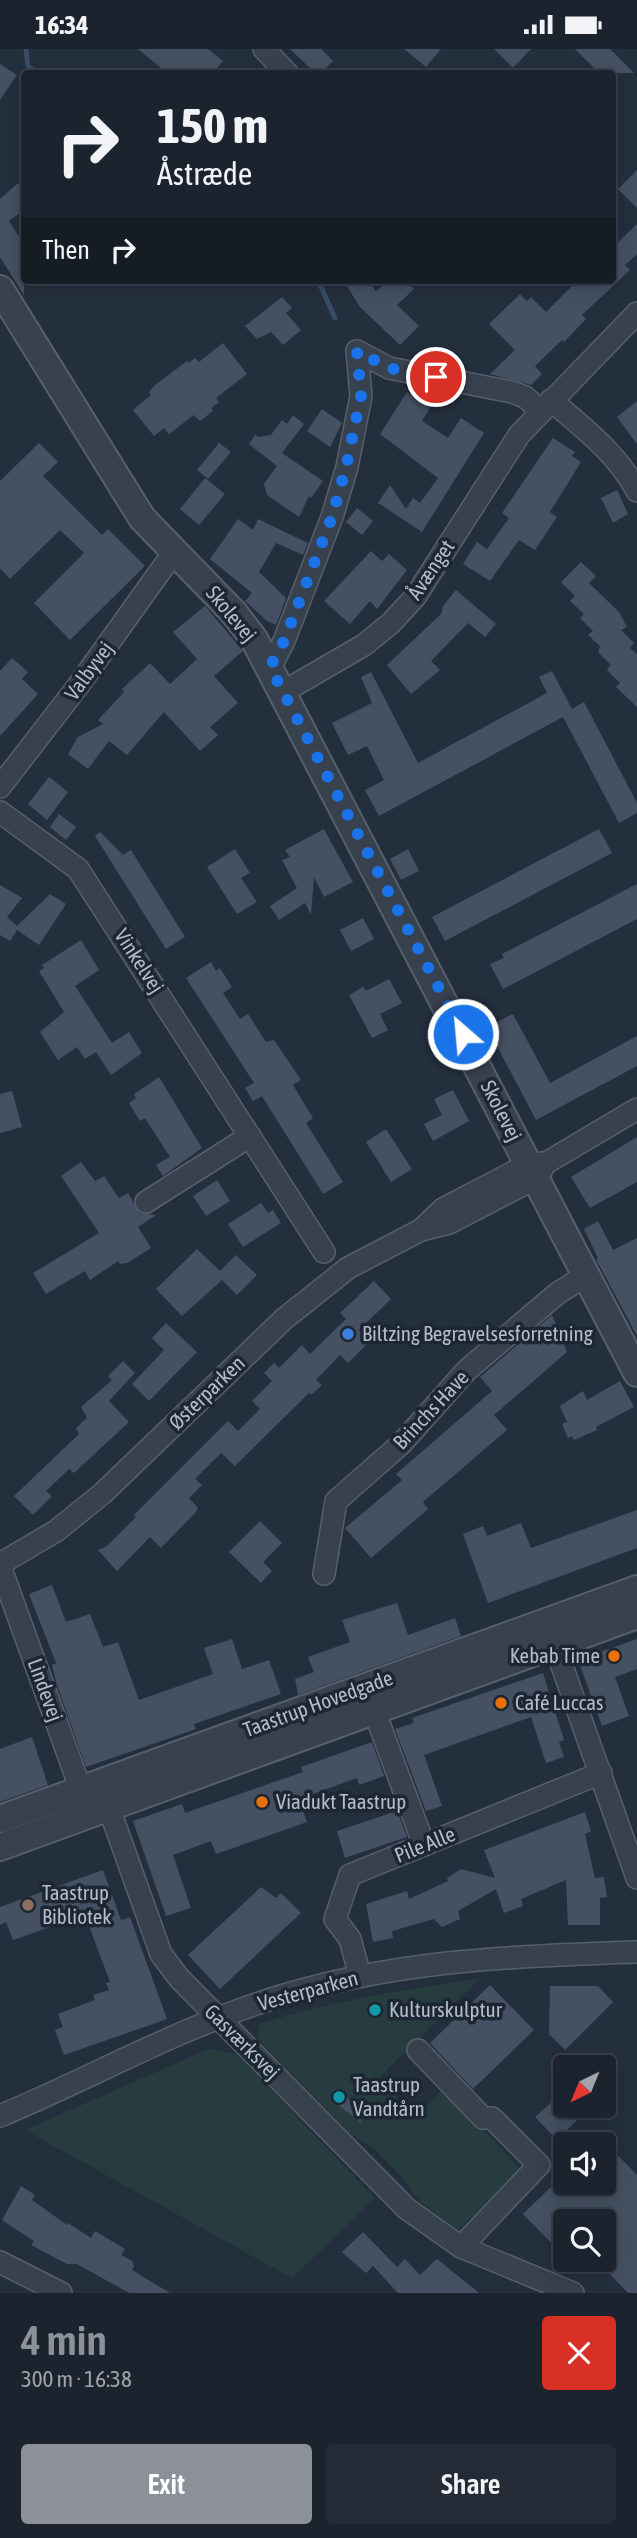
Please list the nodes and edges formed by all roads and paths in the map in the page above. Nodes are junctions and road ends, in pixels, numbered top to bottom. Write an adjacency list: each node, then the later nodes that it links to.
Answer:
1 (264, 49): 2 (street)
2 (284, 70)
3 (0, 289): 7 (street, Skolevej)
4 (637, 313): 5 (street, Åvænget)
5 (546, 406): 6 (street); 8 (street); 9 (street, Åvænget)
6 (637, 491)
7 (174, 552): 8 (street, Skolevej); 10 (street, Valbyvej)
8 (270, 667): 9 (street, Skolevej)
9 (284, 692): 14 (street, Skolevej)
10 (0, 787)
11 (0, 812): 13 (street, Vinkelvej)
12 (637, 1109): 14 (street, Østerparken)
13 (250, 1136): 15 (street); 16 (street, Vinkelvej)
14 (537, 1168): 17 (street, Skolevej); 19 (street, Østerparken)
15 (146, 1202)
16 (324, 1252)
17 (585, 1276): 18 (street, Skolevej); 20 (street, Brinchs Have)
18 (637, 1373)
19 (0, 1565): 26 (street, Lindevej)
20 (324, 1574)
21 (637, 1589): 23 (street, Taastrup Hovedgade)
22 (637, 1615): 23 (street, Taastrup Hovedgade)
23 (551, 1632): 24 (street, Taastrup Hovedgade); 25 (street); 26 (street, Taastrup Hovedgade)
24 (374, 1710): 26 (street, Taastrup Hovedgade); 28 (street, Taastrup Hovedgade)
25 (601, 1773): 28 (street, Pile Alle); 30 (street)
26 (95, 1798): 27 (street, Taastrup Hovedgade); 29 (street, Taastrup Hovedgade); 33 (street, Gasværksvej)
27 (0, 1819)
28 (424, 1845): 32 (street, Pile Alle)
29 (0, 1847)
30 (637, 1878)
31 (637, 1952): 32 (street, Vesterparken)
32 (360, 1976): 33 (street, Vesterparken)
33 (218, 2019): 35 (street, Vesterparken); 36 (street, Gasværksvej)
34 (418, 2050): 36 (street)
35 (0, 2116)
36 (461, 2247): 38 (street, Gasværksvej)
37 (0, 2262): 39 (street)
38 (549, 2288): 40 (street, Gasværksvej)
39 (61, 2293)
40 (573, 2293)

